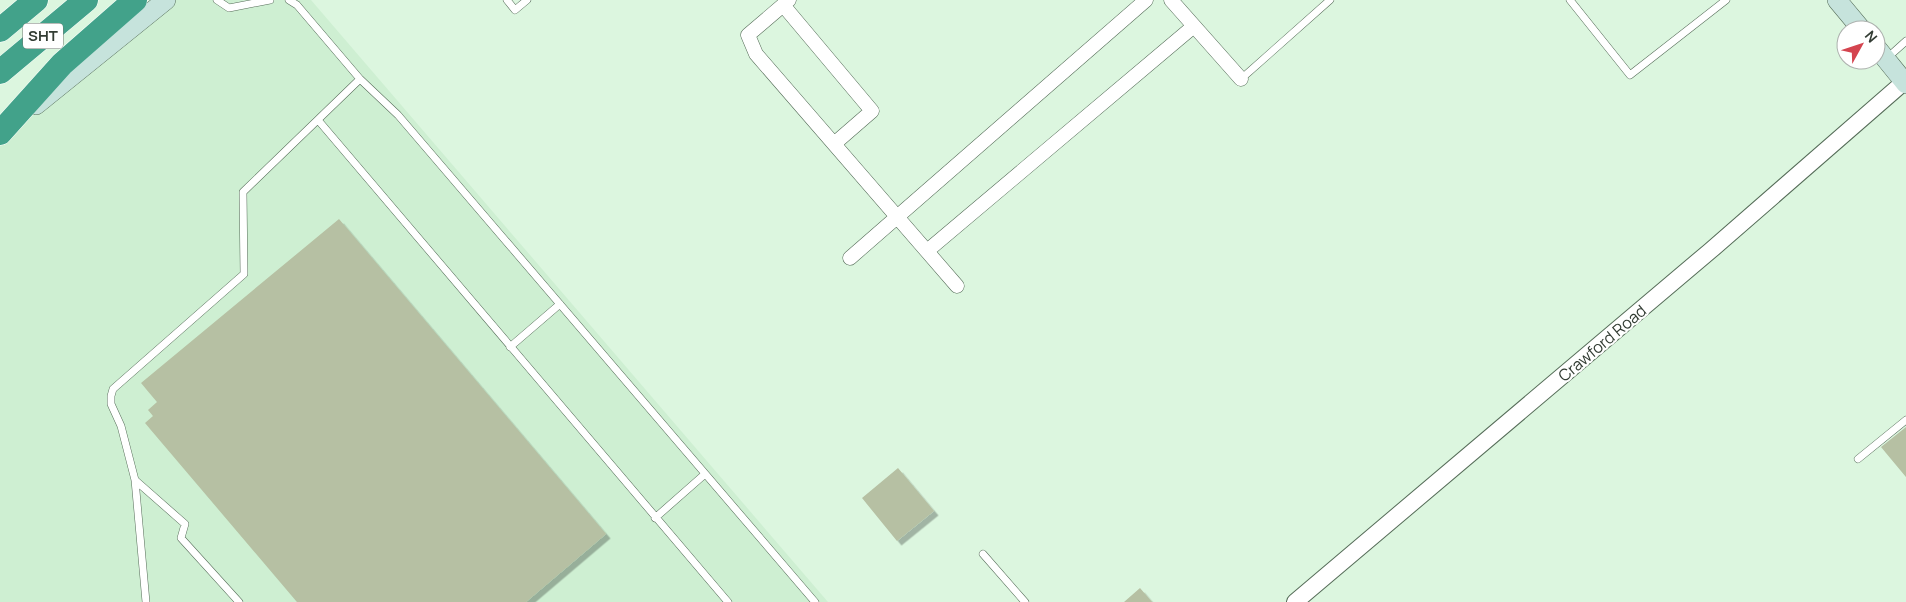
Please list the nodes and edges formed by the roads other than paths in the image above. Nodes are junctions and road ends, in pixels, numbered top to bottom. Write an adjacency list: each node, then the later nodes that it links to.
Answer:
1 (36, 0): 19 (highway, SHT)
2 (86, 0): 23 (highway, SHT)
3 (135, 0): 28 (highway)
4 (166, 0): 28 (main road)
5 (217, 0): 6 (lane)
6 (270, 0)
7 (289, 0): 24 (lane)
8 (507, 0): 9 (lane)
9 (527, 0)
10 (1146, 0): 30 (street)
11 (1171, 0): 18 (street)
12 (1330, 0): 25 (lane)
13 (1570, 0): 14 (lane)
14 (1726, 0)
15 (1837, 0): 17 (main road)
16 (786, 2): 29 (street); 29 (street)
17 (1854, 20)
18 (1194, 26): 25 (street); 31 (street)
19 (0, 30)
20 (1906, 41): 21 (lane)
21 (1886, 51)
22 (1886, 59): 26 (main road)
23 (0, 72)
24 (360, 79): 27 (lane); 34 (lane)
25 (1241, 79)
26 (1905, 82): 47 (street, Crawford Road)
27 (318, 120): 35 (lane); 39 (lane)
28 (0, 133)
29 (834, 144): 30 (street)
30 (897, 216): 31 (street); 32 (street)
31 (927, 251): 33 (street)
32 (850, 258)
33 (957, 286)
34 (560, 304): 35 (lane); 38 (lane)
35 (510, 347): 40 (lane)
36 (1906, 420): 37 (lane)
37 (1858, 459)
38 (705, 474): 40 (lane); 45 (lane)
39 (134, 480): 42 (lane); 43 (lane)
40 (655, 518): 44 (lane)
41 (983, 554): 46 (lane)
42 (146, 602)
43 (239, 602)
44 (728, 602)
45 (815, 602)
46 (1025, 602)
47 (1295, 602)

